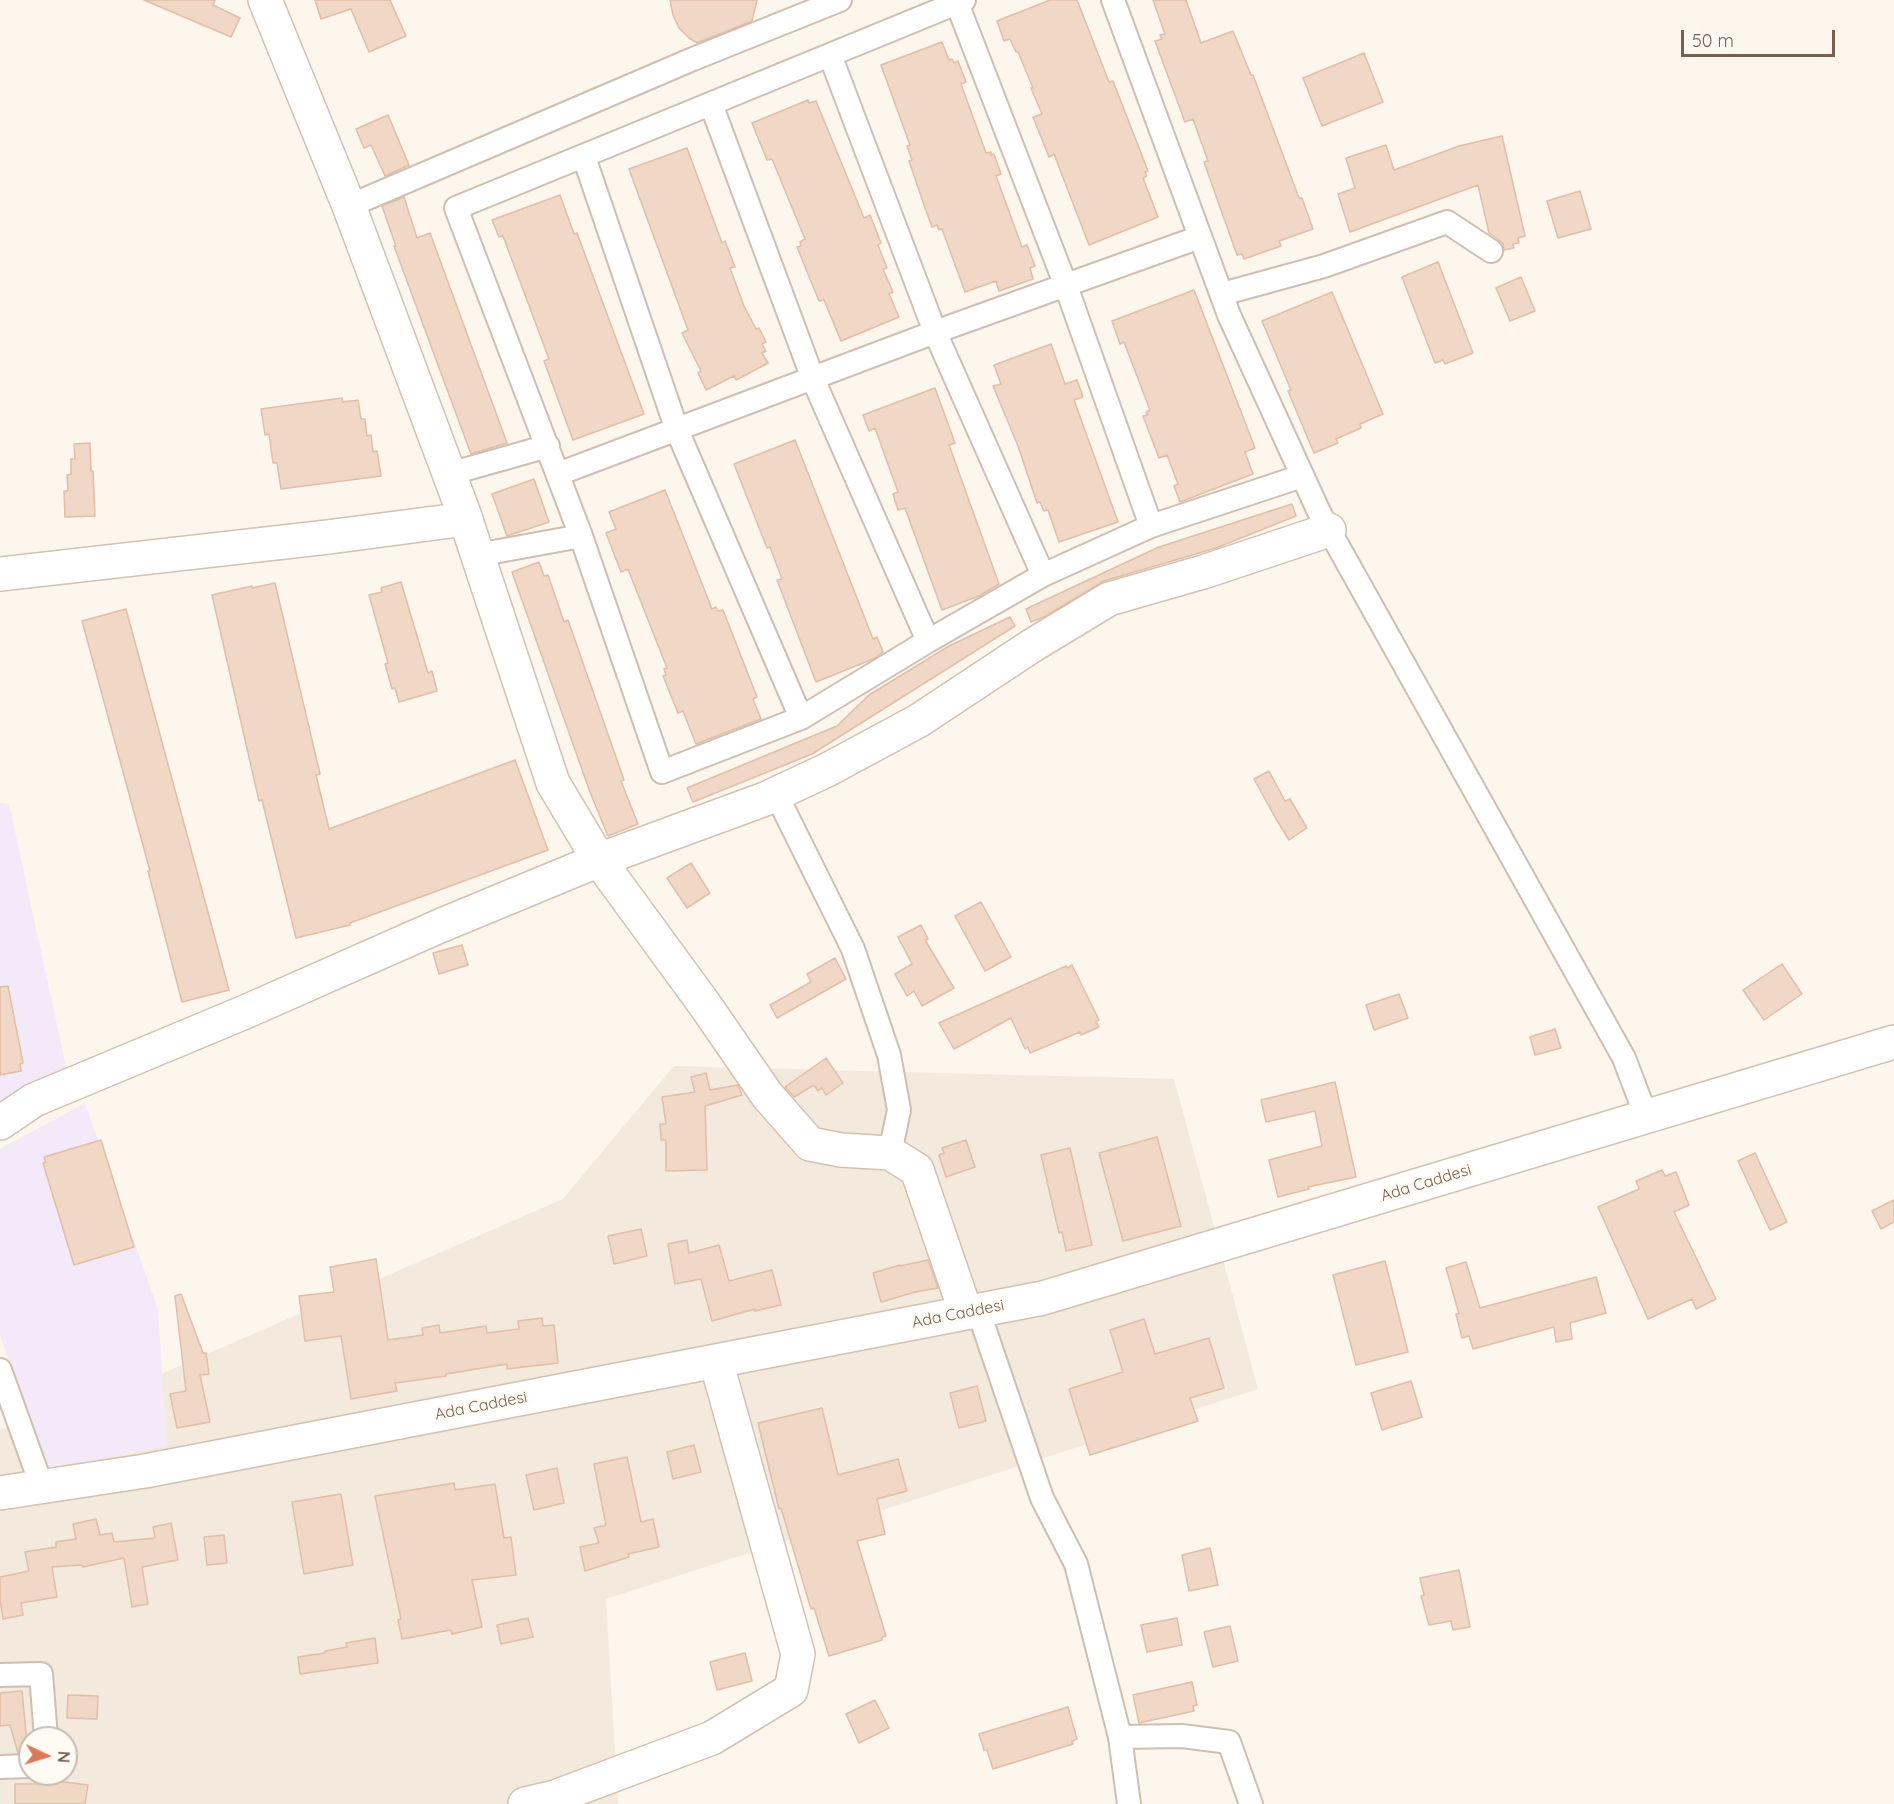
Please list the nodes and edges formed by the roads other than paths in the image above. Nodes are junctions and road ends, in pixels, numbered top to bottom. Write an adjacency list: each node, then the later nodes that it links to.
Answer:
1 (265, 0): 8 (main road)
2 (840, 0): 8 (street)
3 (1113, 0): 9 (street)
4 (960, 2): 5 (street); 11 (street)
5 (830, 55): 6 (street); 13 (street)
6 (711, 104): 7 (street); 14 (street)
7 (584, 157): 15 (street); 16 (street)
8 (349, 206): 17 (main road)
9 (1200, 237): 11 (street); 12 (street)
10 (1491, 251): 12 (street)
11 (1066, 286): 13 (street); 21 (street)
12 (1222, 294): 19 (street)
13 (936, 332): 14 (street); 26 (street)
14 (813, 379): 15 (street); 27 (street)
15 (677, 430): 18 (street); 28 (street)
16 (548, 446): 17 (street); 18 (street)
17 (449, 474): 20 (main road)
18 (558, 474): 23 (street)
19 (1302, 476): 21 (street); 22 (street)
20 (466, 519): 24 (main road); 25 (main road)
21 (1151, 526): 26 (street)
22 (1329, 530): 29 (main road); 32 (street)
23 (581, 536): 24 (street); 28 (street)
24 (477, 555): 30 (main road)
25 (0, 574)
26 (1043, 575): 27 (street)
27 (928, 641): 28 (street)
28 (801, 718)
29 (776, 794): 30 (main road); 34 (street)
30 (598, 860): 33 (main road); 34 (main road)
31 (1894, 1042): 32 (main road, Ada Caddesi)
32 (1646, 1116): 35 (main road, Ada Caddesi)
33 (0, 1123)
34 (890, 1153): 35 (main road)
35 (972, 1312): 36 (main road, Ada Caddesi); 42 (street)
36 (716, 1361): 38 (main road, Ada Caddesi); 45 (main road)
37 (0, 1370): 38 (street)
38 (42, 1487): 39 (main road, Ada Caddesi)
39 (0, 1493)
40 (0, 1675): 41 (street)
41 (45, 1726)
42 (1120, 1737): 46 (street); 47 (street)
43 (18, 1766): 44 (street)
44 (0, 1767)
45 (525, 1804)
46 (1129, 1804)
47 (1251, 1804)

